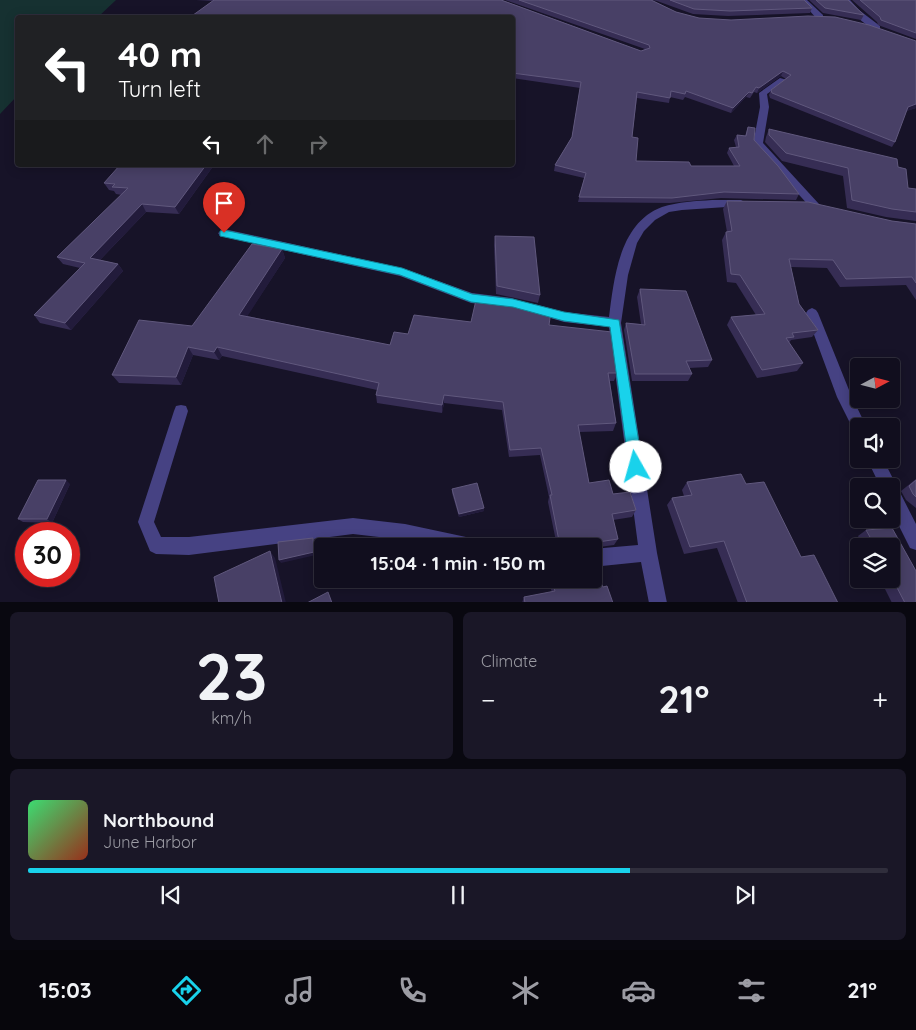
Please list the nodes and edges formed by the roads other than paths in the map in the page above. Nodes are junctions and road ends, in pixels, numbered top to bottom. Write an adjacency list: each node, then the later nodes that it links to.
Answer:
1 (802, 0): 4 (street)
2 (846, 0): 7 (street)
3 (811, 17): 4 (street)
4 (820, 17): 5 (street)
5 (830, 18)
6 (857, 23): 7 (street)
7 (877, 28): 8 (street)
8 (884, 31)
9 (783, 80): 11 (street)
10 (752, 203): 14 (street)
11 (797, 205)
12 (224, 233): 14 (street)
13 (812, 313): 16 (street)
14 (615, 323): 20 (street)
15 (181, 412): 18 (street)
16 (855, 418)
17 (900, 510): 19 (street)
18 (431, 538)
19 (916, 542)
20 (648, 553): 21 (street); 22 (street)
21 (602, 557)
22 (658, 602)

